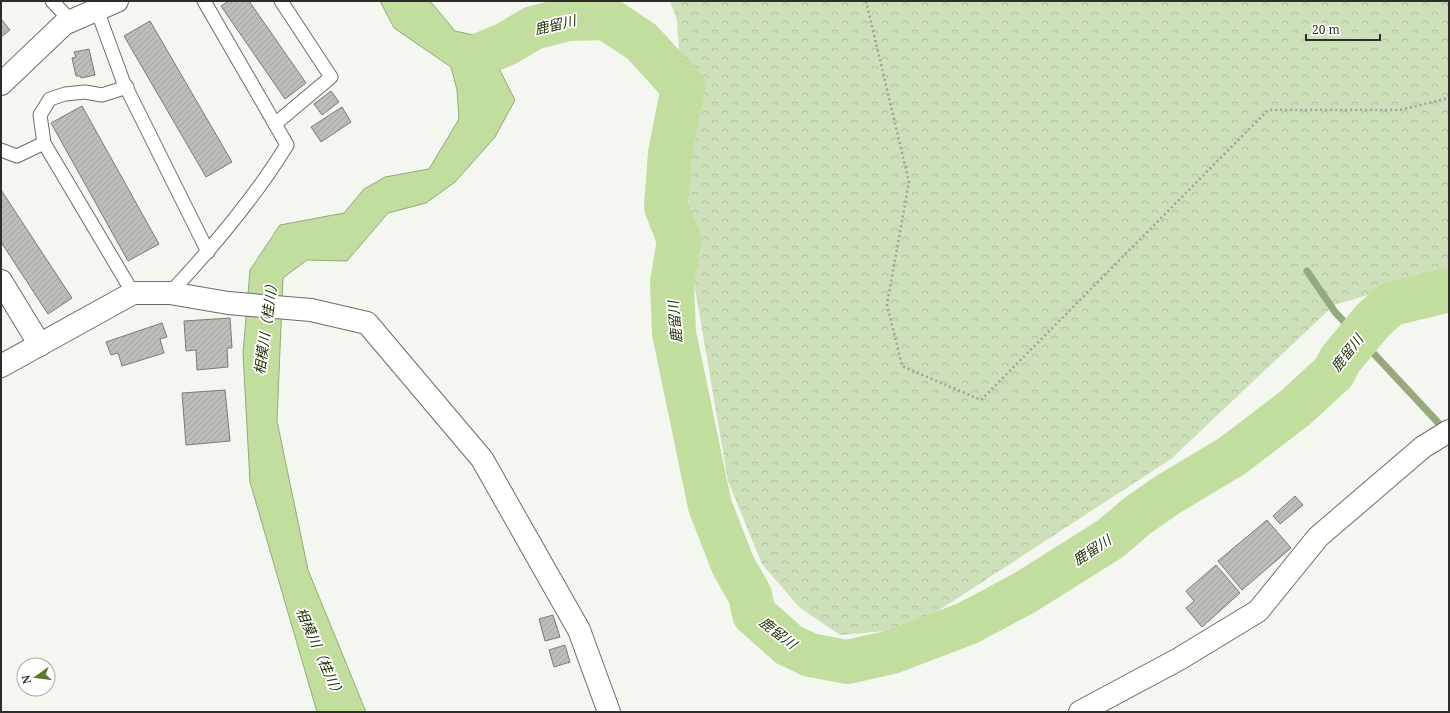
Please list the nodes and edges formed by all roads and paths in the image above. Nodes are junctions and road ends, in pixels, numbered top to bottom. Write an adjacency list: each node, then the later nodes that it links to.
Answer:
1 (52, 1): 7 (lane)
2 (117, 1): 6 (street)
3 (204, 1): 11 (lane)
4 (281, 1): 11 (lane)
5 (866, 1): 10 (path)
6 (97, 10): 7 (street); 9 (lane)
7 (71, 21): 8 (street)
8 (1, 84)
9 (127, 87): 12 (lane); 14 (lane)
10 (1449, 98)
11 (275, 124): 14 (lane)
12 (44, 143): 13 (lane); 16 (lane)
13 (1, 150)
14 (208, 252): 17 (lane)
15 (1, 281): 18 (street)
16 (133, 293): 17 (street); 18 (street)
17 (170, 293): 21 (street)
18 (40, 345): 19 (street)
19 (1, 366)
20 (1449, 431): 22 (street)
21 (610, 712)
22 (1080, 712)

